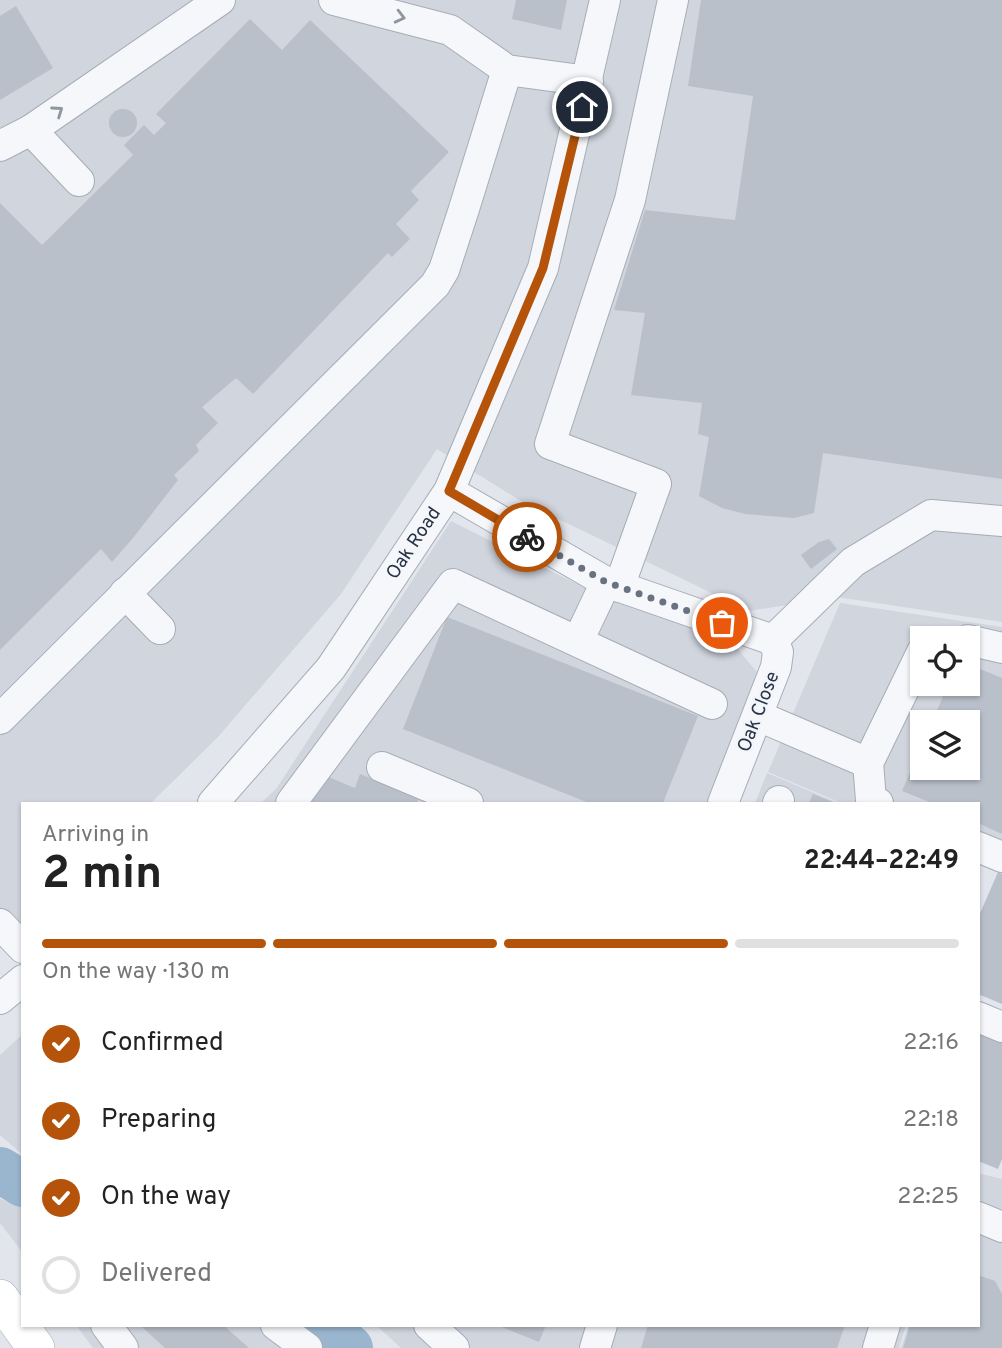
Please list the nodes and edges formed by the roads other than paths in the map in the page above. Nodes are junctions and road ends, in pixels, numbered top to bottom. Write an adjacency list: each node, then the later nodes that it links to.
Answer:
1 (220, 0): 7 (street, one-way to 1)
2 (334, 0): 5 (street, one-way to 5)
3 (605, 0): 6 (street, Oak Road)
4 (673, 0): 12 (street)
5 (506, 70): 6 (street); 13 (street)
6 (588, 80): 10 (street, Oak Road)
7 (31, 130): 8 (street); 9 (street)
8 (0, 146)
9 (79, 181)
10 (449, 491): 12 (street); 25 (street, Oak Road)
11 (1002, 521): 15 (street)
12 (612, 585): 15 (street); 16 (street)
13 (125, 593): 14 (street); 22 (street)
14 (160, 629)
15 (773, 640): 21 (street, Oak Close)
16 (578, 641): 20 (street); 26 (street)
17 (980, 643): 18 (street)
18 (1002, 648)
19 (910, 677): 23 (street)
20 (712, 704)
21 (758, 716): 23 (street); 28 (street, Oak Close)
22 (0, 719)
23 (868, 763): 29 (street)
24 (382, 767): 27 (street)
25 (214, 802)
26 (292, 802)
27 (466, 802)
28 (723, 802)
29 (876, 802)
30 (980, 848): 31 (street)
31 (1002, 857)
32 (0, 924): 33 (street)
33 (21, 946)
34 (21, 982): 35 (street)
35 (0, 999)
36 (980, 1018): 37 (street)
37 (1002, 1027)
38 (980, 1218): 39 (street)
39 (1002, 1227)
40 (0, 1298): 46 (main road)
41 (108, 1327): 47 (street)
42 (279, 1327): 48 (street)
43 (431, 1327): 49 (street)
44 (602, 1327): 50 (street)
45 (884, 1327): 51 (street)
46 (36, 1348)
47 (124, 1348)
48 (307, 1348)
49 (454, 1348)
50 (595, 1348)
51 (878, 1348)

